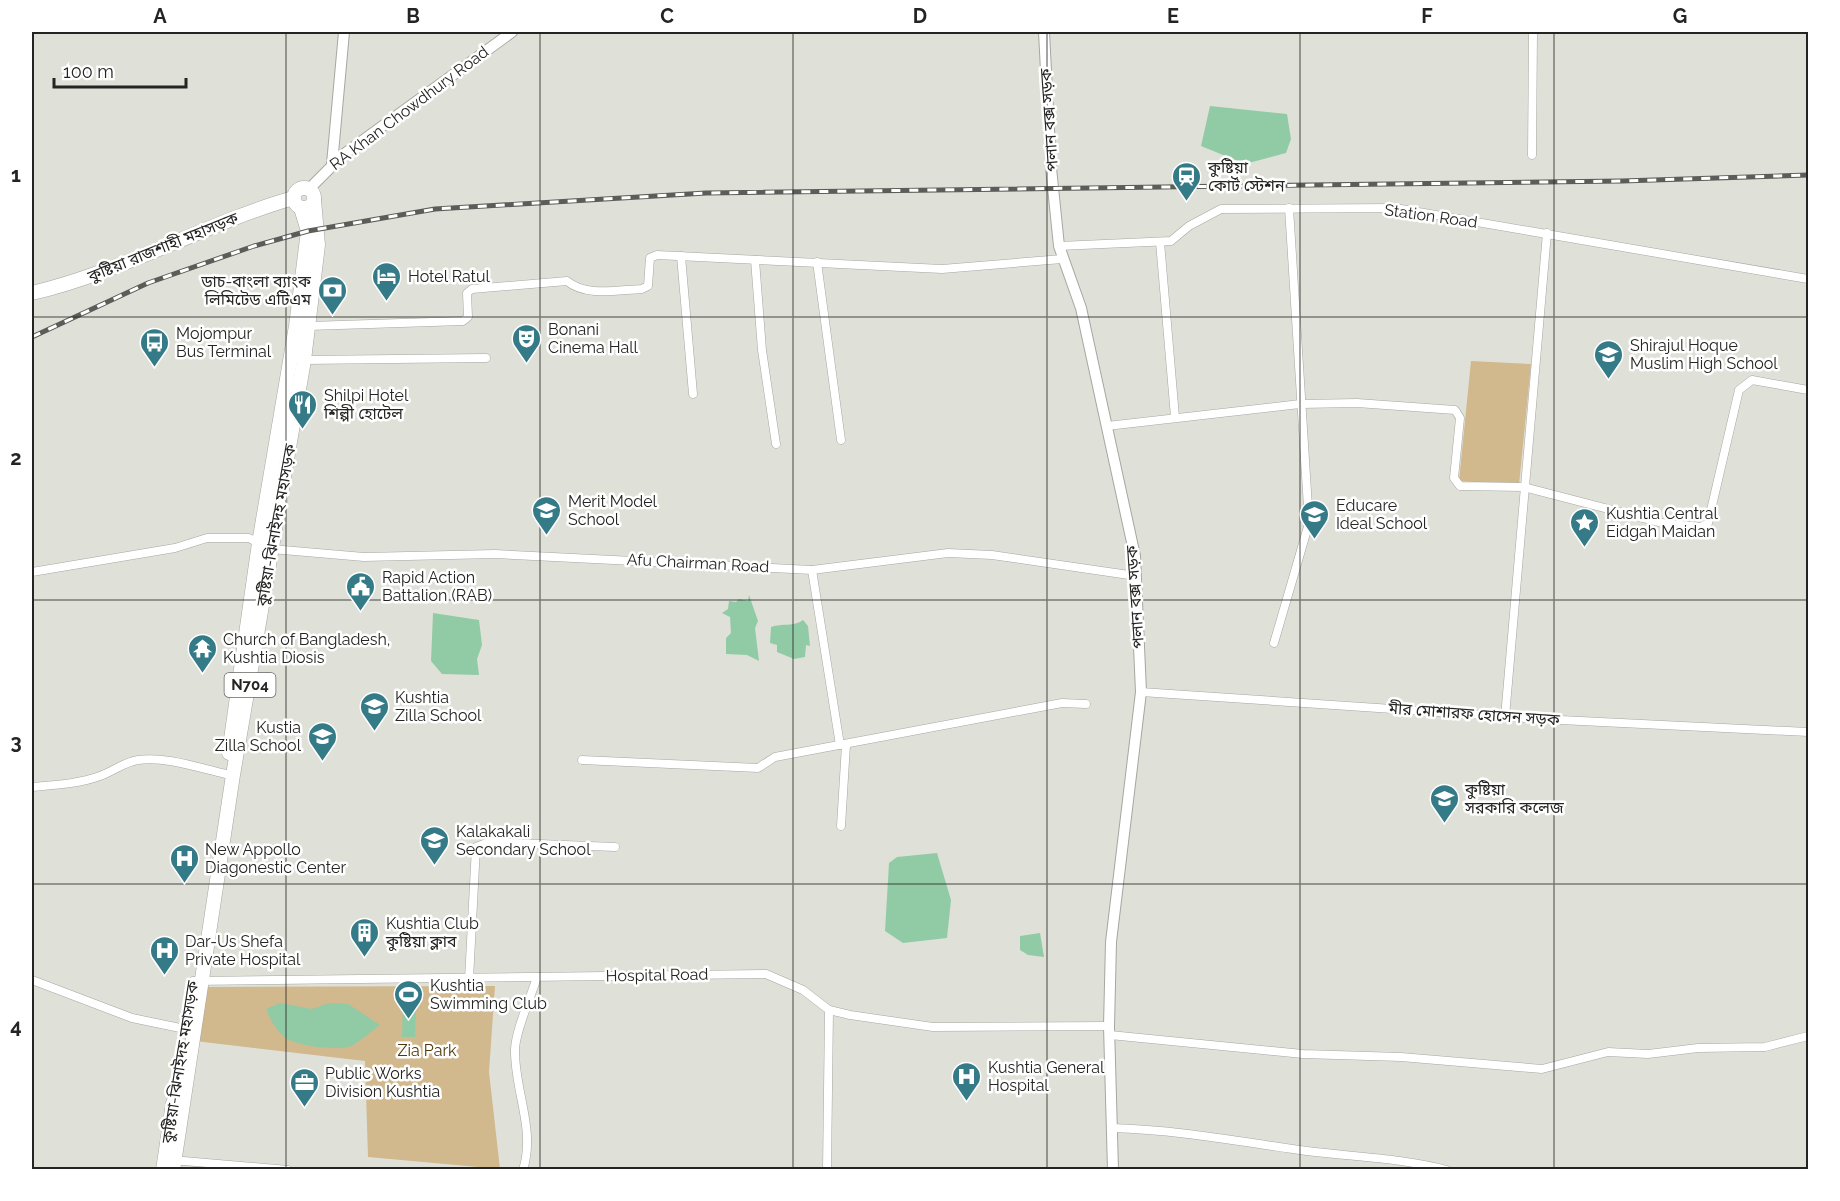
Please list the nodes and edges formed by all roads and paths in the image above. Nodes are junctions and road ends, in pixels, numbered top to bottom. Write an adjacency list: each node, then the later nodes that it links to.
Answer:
1 (344, 32): 6 (main road)
2 (512, 32): 6 (main road, RA Khan Chowdhury Road)
3 (1044, 32): 12 (main road, পলান বক্স সড়ক)
4 (1533, 32): 5 (street)
5 (1532, 155)
6 (332, 164): 7 (main road, RA Khan Chowdhury Road)
7 (311, 195): 8 (highway, কুষ্টিয়া রাজশাহী মহাসড়ক); 19 (highway, কুষ্টিয়া-ঝিনাইদহ মহাসড়ক / N704)
8 (297, 203): 18 (highway, কুষ্টিয়া রাজশাহী মহাসড়ক); 19 (highway, কুষ্টিয়া-ঝিনাইদহ মহাসড়ক / N704)
9 (1289, 208): 10 (street, Station Road); 11 (street, Station Road); 25 (street)
10 (1547, 233): 17 (street, Station Road); 32 (street)
11 (1160, 242): 12 (street, Station Road); 27 (street)
12 (1059, 246): 15 (main road, পলান বক্স সড়ক)
13 (681, 256): 14 (street); 20 (street); 24 (street)
14 (755, 260): 16 (street); 30 (street)
15 (1062, 260): 16 (street); 28 (main road, পলান বক্স সড়ক)
16 (817, 262): 29 (street)
17 (1809, 279)
18 (32, 292)
19 (306, 295): 20 (highway, কুষ্টিয়া-ঝিনাইদহ মহাসড়ক / N704); 26 (highway, কুষ্টিয়া-ঝিনাইদহ মহাসড়ক / N704)
20 (309, 326): 22 (highway, কুষ্টিয়া-ঝিনাইদহ মহাসড়ক / N704)
21 (486, 358): 22 (street)
22 (304, 360): 26 (highway, কুষ্টিয়া-ঝিনাইদহ মহাসড়ক / N704)
23 (1809, 390): 32 (street)
24 (693, 394)
25 (1300, 404): 27 (street); 32 (street); 38 (street)
26 (289, 406): 31 (highway, কুষ্টিয়া-ঝিনাইদহ মহাসড়ক / N704)
27 (1175, 417): 28 (street)
28 (1107, 426): 37 (main road, পলান বক্স সড়ক)
29 (841, 440)
30 (776, 444)
31 (278, 472): 33 (highway, কুষ্টিয়া-ঝিনাইদহ মহাসড়ক / N704); 34 (highway, কুষ্টিয়া-ঝিনাইদহ মহাসড়ক / N704)
32 (1524, 487): 41 (street)
33 (259, 543): 34 (street, Afu Chairman Road); 36 (street, Afu Chairman Road); 45 (highway, কুষ্টিয়া-ঝিনাইদহ মহাসড়ক / N704)
34 (272, 550): 35 (street, Afu Chairman Road); 49 (highway, কুষ্টিয়া-ঝিনাইদহ মহাসড়ক / N704)
35 (812, 570): 37 (street, Afu Chairman Road); 43 (street)
36 (32, 572)
37 (1136, 576): 39 (main road, পলান বক্স সড়ক)
38 (1274, 643)
39 (1141, 692): 41 (street, মীর মোশারফ হোসেন সড়ক); 56 (main road, পলান বক্স সড়ক)
40 (1086, 704): 43 (street)
41 (1505, 717): 42 (street, মীর মোশারফ হোসেন সড়ক)
42 (1809, 732)
43 (843, 745): 44 (street); 47 (street)
44 (582, 760)
45 (226, 774): 46 (street); 49 (highway, কুষ্টিয়া-ঝিনাইদহ মহাসড়ক / N704)
46 (32, 788)
47 (842, 825)
48 (615, 847): 51 (street)
49 (216, 863): 53 (highway, কুষ্টিয়া-ঝিনাইদহ মহাসড়ক / N704)
50 (537, 977): 51 (street, Hospital Road); 54 (street, Hospital Road); 62 (street)
51 (469, 979): 53 (street, Hospital Road)
52 (32, 980): 55 (street)
53 (197, 981): 55 (highway, কুষ্টিয়া-ঝিনাইদহ মহাসড়ক / N704); 58 (highway, কুষ্টিয়া-ঝিনাইদহ মহাসড়ক / N704)
54 (829, 1010): 56 (street, Hospital Road); 63 (street)
55 (185, 1029): 58 (highway, কুষ্টিয়া-ঝিনাইদহ মহাসড়ক / N704)
56 (1109, 1030): 57 (street, Hospital Road); 59 (main road, পলান বক্স সড়ক)
57 (1809, 1036)
58 (184, 1061): 60 (highway, কুষ্টিয়া-ঝিনাইদহ মহাসড়ক / N704)
59 (1112, 1128): 64 (main road, পলান বক্স সড়ক); 65 (street)
60 (169, 1165): 61 (street)
61 (288, 1170)
62 (523, 1170)
63 (827, 1170)
64 (1113, 1170)
65 (1448, 1170)

